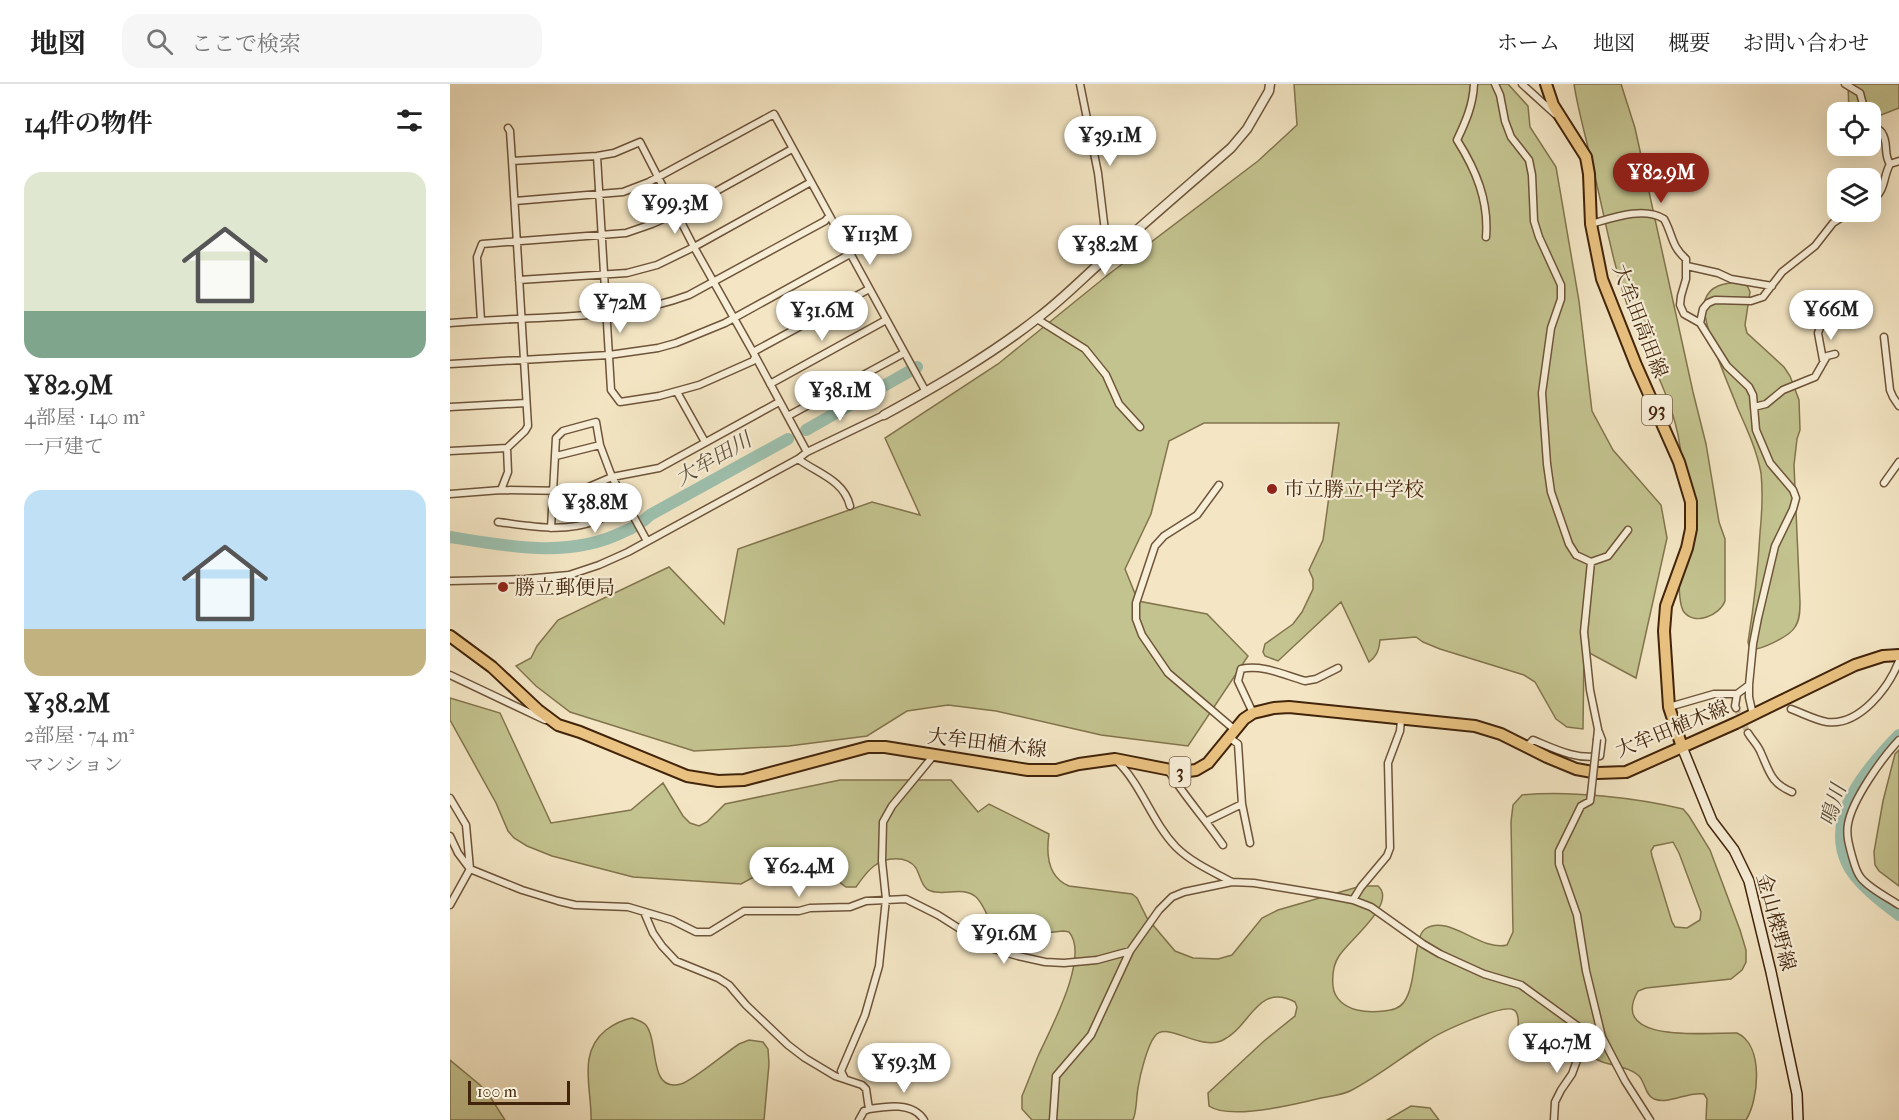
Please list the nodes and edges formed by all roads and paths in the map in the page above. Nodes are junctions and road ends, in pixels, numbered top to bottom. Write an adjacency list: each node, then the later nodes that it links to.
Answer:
1 (1080, 84): 31 (street)
2 (1270, 84): 31 (street)
3 (1473, 84): 27 (street)
4 (1495, 84): 86 (street)
5 (1522, 84): 9 (street)
6 (1546, 84): 9 (main road, 大牟田高田線 / 93)
7 (1845, 84): 8 (street)
8 (1862, 102)
9 (1563, 120): 25 (main road, 大牟田高田線 / 93)
10 (508, 128): 14 (street)
11 (1881, 132): 16 (street)
12 (792, 149): 17 (street); 18 (street); 22 (street)
13 (597, 156): 14 (street); 17 (street); 20 (street)
14 (512, 161): 21 (street)
15 (1899, 161): 16 (street)
16 (1890, 164): 19 (street)
17 (658, 177): 20 (street); 22 (street)
18 (811, 182): 23 (street); 29 (street)
19 (1881, 192)
20 (599, 195): 21 (street); 26 (street)
21 (515, 201): 28 (street)
22 (676, 213): 26 (street); 29 (street)
23 (829, 216): 30 (street); 35 (street)
24 (1835, 222): 36 (street)
25 (1591, 224): 32 (street); 95 (main road, 大牟田高田線 / 93)
26 (601, 236): 28 (street); 33 (street)
27 (1486, 237)
28 (516, 241): 34 (street); 44 (street)
29 (694, 247): 33 (street); 35 (street)
30 (850, 254): 37 (street); 39 (street)
31 (1108, 256): 42 (street)
32 (1687, 266): 36 (street); 46 (street)
33 (604, 275): 34 (street); 38 (street)
34 (519, 280): 41 (street)
35 (714, 281): 38 (street); 39 (street)
36 (1772, 286): 46 (street)
37 (869, 289): 43 (street); 49 (street)
38 (606, 315): 41 (street); 51 (street)
39 (734, 317): 49 (street); 51 (street)
40 (1824, 317): 53 (street)
41 (522, 318): 44 (street); 52 (street)
42 (1037, 319): 57 (street); 65 (street)
43 (886, 320): 48 (street); 55 (street)
44 (481, 321): 45 (street)
45 (450, 323)
46 (1700, 323): 60 (street)
47 (1884, 338): 61 (street)
48 (904, 353): 57 (street); 64 (street)
49 (754, 354): 55 (street); 56 (street)
50 (1834, 354): 53 (street)
51 (609, 355): 52 (street); 56 (street)
52 (524, 359): 54 (street); 59 (street)
53 (1823, 361): 60 (street)
54 (450, 364)
55 (770, 384): 58 (street)
56 (677, 392): 66 (street)
57 (926, 392): 63 (street)
58 (779, 402): 64 (street); 66 (street)
59 (526, 403): 62 (street); 68 (street)
60 (1754, 406): 93 (street)
61 (1899, 406)
62 (450, 407)
63 (884, 415): 70 (street)
64 (788, 416): 70 (street)
65 (1140, 427)
66 (705, 442): 74 (street)
67 (600, 445): 71 (street); 71 (street); 74 (street)
68 (507, 448): 69 (street); 77 (street)
69 (450, 452)
70 (807, 452): 72 (street)
71 (556, 456): 78 (street)
72 (798, 459): 81 (street); 85 (street)
73 (1899, 462): 75 (street)
74 (612, 477): 78 (street); 80 (street)
75 (1884, 483)
76 (1219, 485): 104 (street)
77 (501, 490): 78 (street); 79 (street)
78 (552, 491): 83 (street)
79 (450, 494)
80 (629, 506): 83 (street); 85 (street)
81 (850, 506)
82 (498, 522): 83 (street)
83 (551, 528)
84 (1628, 530): 86 (street)
85 (647, 541): 87 (street)
86 (1591, 562): 101 (street)
87 (450, 581)
88 (450, 636): 102 (main road, 大牟田植木線 / 3)
89 (1899, 654): 99 (main road, 大牟田植木線)
90 (1899, 661): 97 (street)
91 (1338, 668): 98 (street)
92 (450, 675): 102 (street)
93 (1749, 685): 94 (street); 99 (street)
94 (1737, 694): 95 (street); 96 (street)
95 (1669, 707): 107 (main road, 大牟田高田線 / 93)
96 (1736, 708)
97 (1791, 709)
98 (1252, 713): 100 (main road, 大牟田植木線); 104 (main road, 大牟田植木線 / 3)
99 (1752, 715): 107 (main road, 大牟田植木線)
100 (1401, 720): 106 (main road, 大牟田植木線); 121 (street)
101 (1598, 729): 106 (street); 127 (street, bridge)
102 (580, 732): 108 (main road, 大牟田植木線 / 3)
103 (1748, 733): 111 (street)
104 (1233, 734): 110 (main road, 大牟田植木線 / 3); 113 (street)
105 (1899, 740): 123 (street)
106 (1527, 746): 107 (main road, 大牟田植木線)
107 (1682, 747): 135 (main road, 金山檪野線)
108 (934, 755): 109 (main road, 大牟田植木線 / 3); 120 (street)
109 (1115, 759): 110 (main road, 大牟田植木線 / 3); 119 (street)
110 (1168, 770): 114 (street)
111 (1792, 792)
112 (450, 798): 118 (street)
113 (1242, 804): 114 (street); 116 (street)
114 (1207, 821): 117 (street)
115 (450, 836): 118 (street)
116 (1250, 843)
117 (1223, 845)
118 (470, 868): 122 (street); 124 (street)
119 (1232, 882): 121 (street); 125 (street)
120 (886, 899): 124 (street); 125 (street); 128 (street)
121 (1353, 900): 126 (street)
122 (450, 904)
123 (1899, 905)
124 (644, 912): 128 (street)
125 (1130, 951): 132 (street)
126 (1587, 1033): 127 (street); 133 (street)
127 (1602, 1037): 134 (street)
128 (845, 1079): 129 (street)
129 (869, 1109): 130 (street); 131 (street)
130 (859, 1120)
131 (924, 1120)
132 (1053, 1120)
133 (1554, 1120)
134 (1650, 1120)
135 (1798, 1120)

